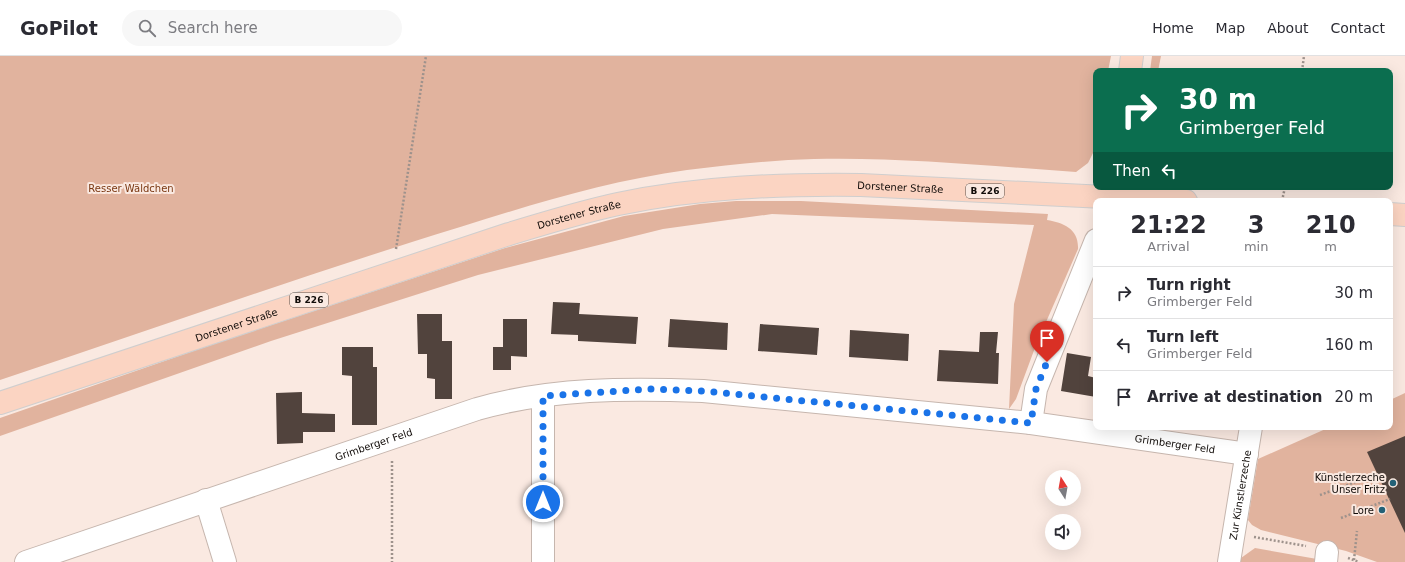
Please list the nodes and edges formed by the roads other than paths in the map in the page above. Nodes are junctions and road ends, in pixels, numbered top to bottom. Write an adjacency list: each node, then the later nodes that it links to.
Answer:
1 (1132, 56): 2 (main road)
2 (1130, 68)
3 (1110, 195): 4 (main road, Dorstener Straße / B 226); 9 (main road, Dorstener Straße / B 226)
4 (1148, 198)
5 (1393, 214): 6 (main road)
6 (1405, 215)
7 (1093, 247): 10 (street)
8 (543, 396): 10 (street, Grimberger Feld); 13 (street, Grimberger Feld); 16 (street)
9 (0, 403)
10 (1031, 423): 12 (street, Grimberger Feld)
11 (1251, 430): 12 (street, Zur Künstlerzeche)
12 (1247, 454): 17 (street, Zur Künstlerzeche)
13 (206, 500): 14 (street, Grimberger Feld); 15 (street)
14 (26, 562)
15 (225, 562)
16 (542, 562)
17 (1229, 562)

